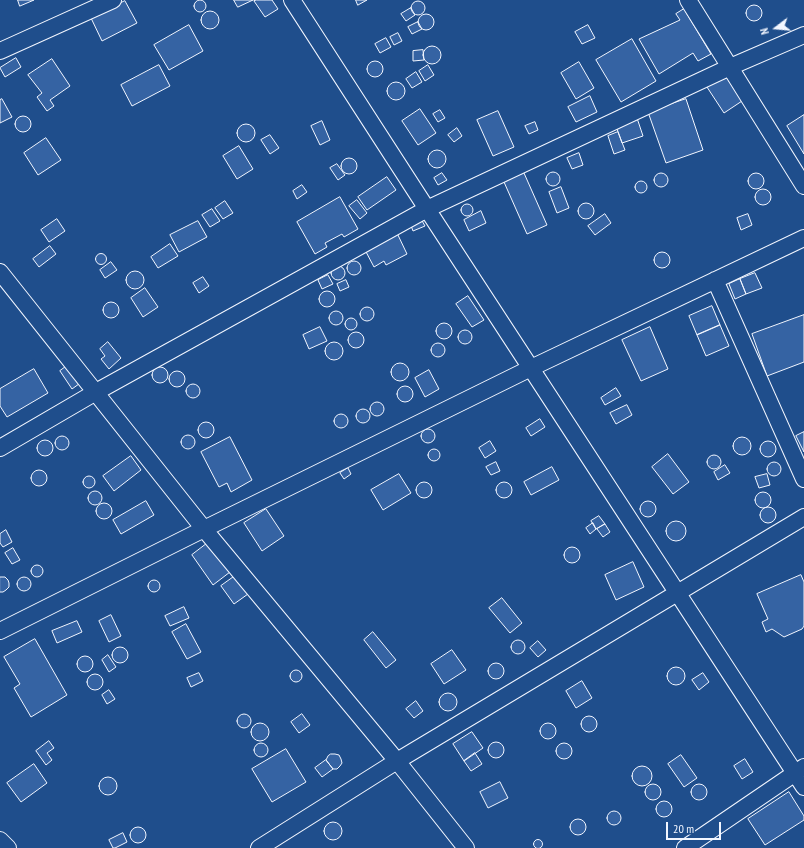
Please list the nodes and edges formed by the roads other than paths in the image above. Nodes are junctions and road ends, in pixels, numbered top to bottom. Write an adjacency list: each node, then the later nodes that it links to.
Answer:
1 (113, 0): 5 (street)
2 (292, 0): 8 (street)
3 (688, 0): 6 (street)
4 (804, 35): 6 (street)
5 (0, 51)
6 (730, 67): 7 (street); 8 (street)
7 (804, 186)
8 (427, 209): 12 (street); 13 (street)
9 (804, 238): 11 (street)
10 (0, 272): 13 (street)
11 (715, 280): 12 (street); 15 (street)
12 (531, 368): 17 (street); 18 (street)
13 (96, 392): 14 (street); 17 (street)
14 (0, 448)
15 (804, 479)
16 (804, 517): 18 (street)
17 (204, 529): 19 (street); 20 (street)
18 (677, 592): 20 (street); 21 (street)
19 (0, 632)
20 (397, 762): 25 (street); 26 (street)
21 (800, 770): 22 (street); 27 (street)
22 (804, 786)
23 (0, 840): 24 (street)
24 (8, 848)
25 (259, 848)
26 (466, 848)
27 (685, 848)

